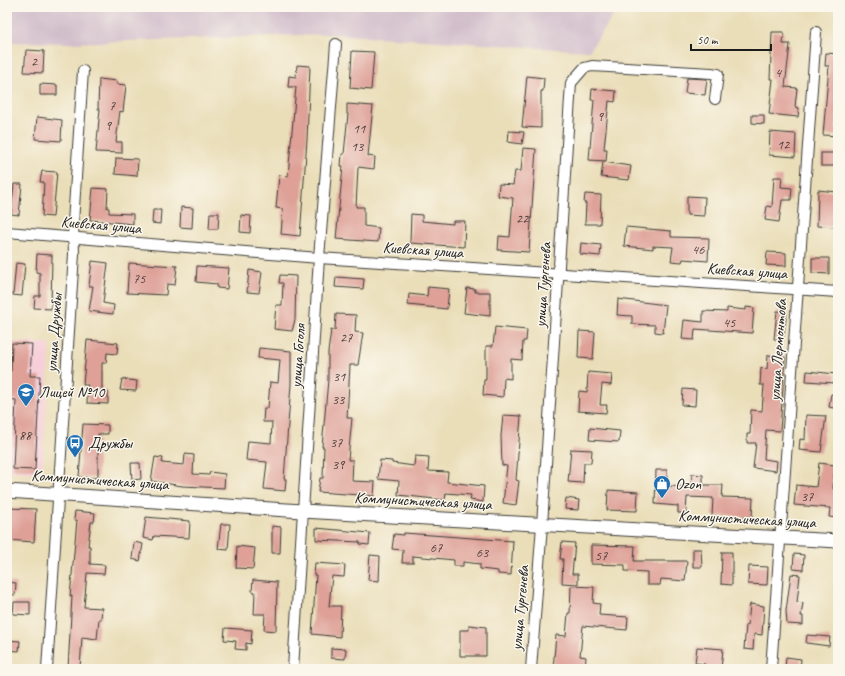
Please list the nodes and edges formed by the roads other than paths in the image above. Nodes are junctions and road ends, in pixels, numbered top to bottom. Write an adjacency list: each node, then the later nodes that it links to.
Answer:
1 (816, 32): 9 (street, улица Лермонтова)
2 (336, 44): 7 (street, улица Гоголя)
3 (84, 71): 6 (street, улица Дружбы)
4 (715, 99): 8 (street, улица Тургенева)
5 (7, 232): 6 (street, Киевская улица)
6 (74, 238): 7 (street, Киевская улица); 12 (street, улица Дружбы)
7 (319, 258): 8 (street, Киевская улица); 13 (street, улица Гоголя)
8 (559, 275): 9 (street, Киевская улица); 14 (street, улица Тургенева)
9 (798, 289): 10 (street, Киевская улица); 15 (street, улица Лермонтова)
10 (838, 292)
11 (7, 491): 12 (street, Коммунистическая улица)
12 (58, 494): 13 (street, Коммунистическая улица); 17 (street, улица Дружбы)
13 (302, 511): 14 (street, Коммунистическая улица); 18 (street, улица Гоголя)
14 (542, 526): 15 (street, Коммунистическая улица); 19 (street, улица Тургенева)
15 (780, 538): 16 (street, Коммунистическая улица); 20 (street, улица Лермонтова)
16 (838, 541)
17 (47, 669)
18 (293, 669)
19 (531, 669)
20 (771, 669)

